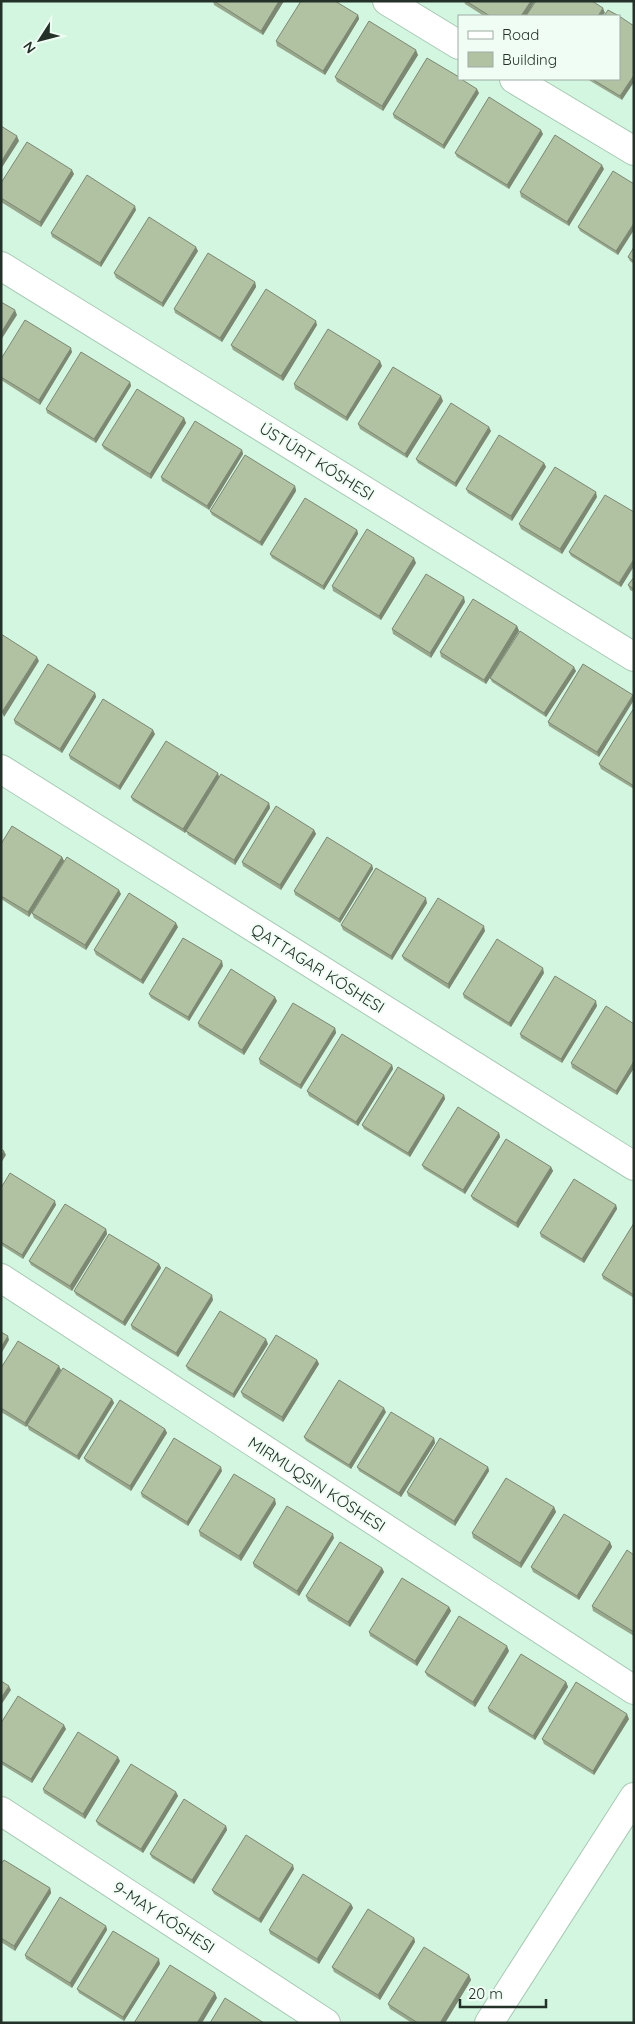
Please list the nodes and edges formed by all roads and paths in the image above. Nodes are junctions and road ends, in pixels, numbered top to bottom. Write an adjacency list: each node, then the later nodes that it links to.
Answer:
1 (387, 1): 2 (street)
2 (458, 44)
3 (516, 80): 4 (street)
4 (634, 151)
5 (1, 266): 6 (street, ÚSTÚRT KÓSHESI)
6 (634, 657)
7 (1, 769): 8 (street, QATTAGAR KÓSHESI)
8 (634, 1166)
9 (1, 1278): 10 (street, MIRMUQSIN KÓSHESI)
10 (634, 1690)
11 (634, 1797): 14 (street)
12 (1, 1812): 13 (street, 9-MAY KÓSHESI)
13 (326, 2023)
14 (489, 2023)

